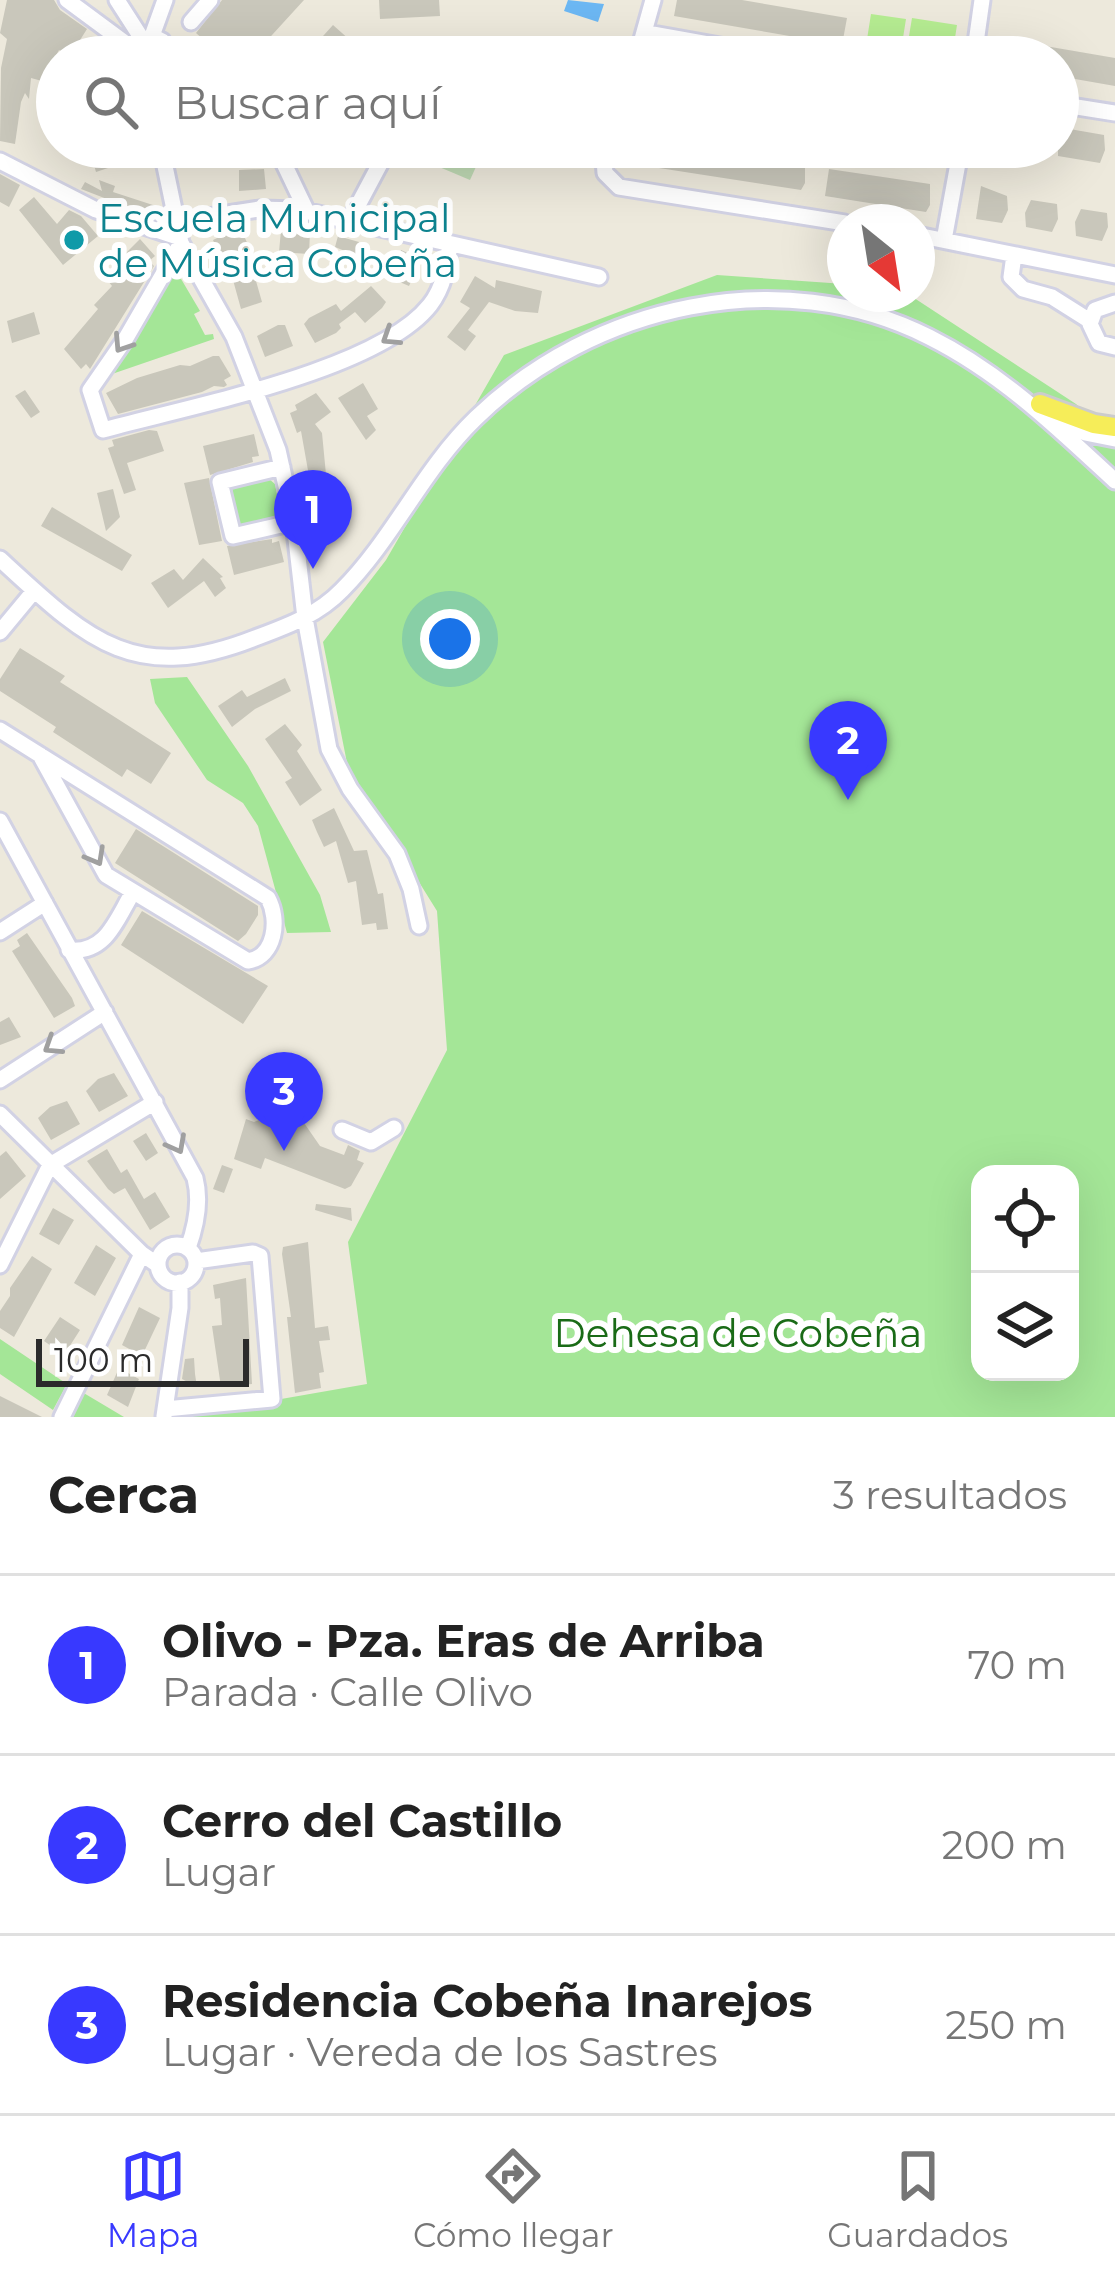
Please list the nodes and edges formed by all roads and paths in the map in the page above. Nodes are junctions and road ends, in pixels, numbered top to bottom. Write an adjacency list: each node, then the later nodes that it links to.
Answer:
1 (67, 0): 9 (street)
2 (117, 0): 10 (street)
3 (165, 0): 11 (street)
4 (211, 0): 7 (street)
5 (653, 0): 8 (street)
6 (982, 0): 14 (street)
7 (191, 22)
8 (647, 33): 12 (street); 13 (street)
9 (126, 36)
10 (137, 36)
11 (147, 36)
12 (646, 36)
13 (664, 36)
14 (977, 36)
15 (1079, 107): 16 (street)
16 (1115, 113)
17 (0, 161): 26 (street)
18 (165, 168): 26 (street)
19 (286, 168): 23 (street)
20 (378, 168): 25 (street)
21 (604, 168): 24 (street)
22 (957, 168): 28 (street)
23 (307, 212): 25 (street); 26 (street)
24 (827, 221)
25 (349, 222): 29 (street)
26 (179, 234): 36 (street); 36 (street, one-way to 36)
27 (935, 238): 28 (street)
28 (944, 240): 30 (street)
29 (450, 244): 32 (street); 36 (street, one-way to 36)
30 (1014, 254): 31 (street); 34 (street)
31 (1115, 275)
32 (599, 277)
33 (1115, 303): 34 (street)
34 (1090, 321): 35 (street)
35 (1115, 347)
36 (256, 387): 41 (street)
37 (1019, 394): 38 (street); 42 (street); 46 (street)
38 (1040, 404): 39 (main road); 40 (street)
39 (1115, 427)
40 (1115, 440)
41 (282, 467): 43 (street); 43 (street)
42 (1115, 482)
43 (294, 522): 46 (street)
44 (0, 559): 45 (street)
45 (34, 591): 46 (street); 47 (street)
46 (305, 618): 53 (street)
47 (0, 632)
48 (0, 730): 49 (street)
49 (40, 755): 51 (street, one-way to 51); 51 (street)
50 (0, 821): 52 (street)
51 (133, 892): 55 (street)
52 (45, 903): 54 (street); 55 (street)
53 (419, 926)
54 (0, 932)
55 (70, 950): 56 (street)
56 (105, 1012): 57 (street, one-way to 57); 58 (street)
57 (0, 1080)
58 (155, 1102): 62 (street); 64 (street, one-way to 64)
59 (0, 1114): 62 (street)
60 (394, 1128): 61 (street)
61 (342, 1130)
62 (50, 1165): 63 (street); 65 (street)
63 (142, 1254): 66 (street); 69 (street)
64 (192, 1254): 66 (street); 67 (street); 68 (street)
65 (0, 1265)
66 (158, 1265): 67 (street)
67 (180, 1282): 68 (street)
68 (164, 1413)
69 (62, 1417)

